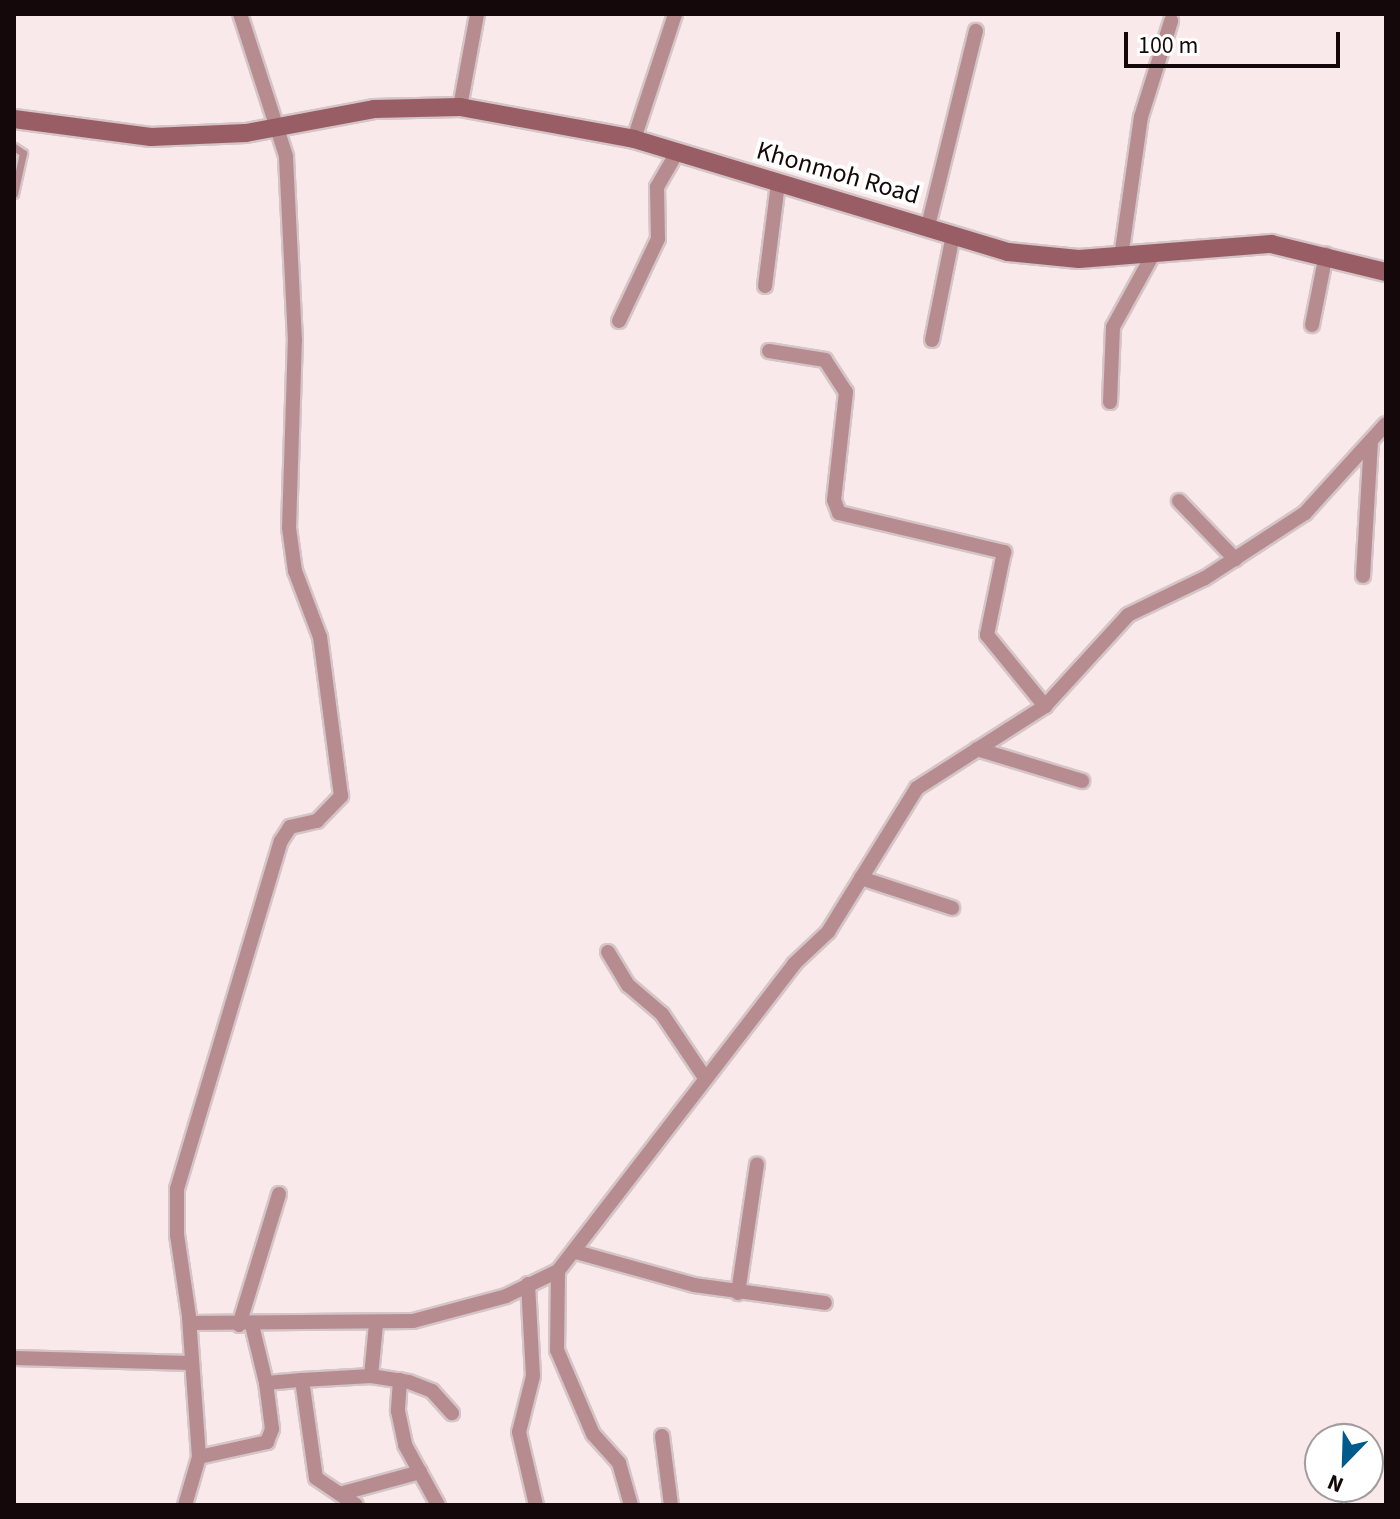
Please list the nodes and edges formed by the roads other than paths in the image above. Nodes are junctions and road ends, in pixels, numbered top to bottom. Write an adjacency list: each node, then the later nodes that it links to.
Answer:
1 (240, 14): 8 (street)
2 (477, 14): 6 (street)
3 (675, 14): 9 (street)
4 (1171, 21): 18 (street)
5 (976, 31): 14 (street)
6 (460, 107): 8 (main road, Khonmoh Road); 9 (main road, Khonmoh Road)
7 (14, 119): 8 (main road, Khonmoh Road)
8 (277, 128): 45 (street)
9 (634, 139): 11 (main road, Khonmoh Road)
10 (14, 147): 13 (lane)
11 (677, 153): 12 (main road, Khonmoh Road); 21 (street)
12 (778, 183): 14 (main road, Khonmoh Road); 20 (street)
13 (14, 194)
14 (928, 226): 15 (main road, Khonmoh Road)
15 (953, 235): 18 (main road, Khonmoh Road); 23 (street)
16 (1326, 254): 17 (main road, Khonmoh Road); 19 (main road, Khonmoh Road); 22 (street)
17 (1152, 256): 18 (main road, Khonmoh Road); 25 (street)
18 (1121, 257)
19 (1386, 272)
20 (765, 286)
21 (619, 321)
22 (1312, 325)
23 (932, 340)
24 (769, 351): 31 (street)
25 (1110, 402)
26 (1386, 424): 27 (street)
27 (1371, 442): 29 (street); 30 (street)
28 (1179, 501): 29 (street)
29 (1235, 559): 31 (street)
30 (1363, 576)
31 (1045, 706): 32 (street)
32 (977, 749): 33 (street); 34 (street)
33 (1082, 781)
34 (861, 878): 35 (street); 37 (street)
35 (952, 908)
36 (608, 952): 37 (street)
37 (705, 1078): 40 (street)
38 (757, 1164): 43 (street)
39 (279, 1194): 47 (street)
40 (576, 1252): 41 (street); 43 (street)
41 (558, 1271): 42 (street); 63 (street)
42 (528, 1284): 46 (street); 62 (street)
43 (738, 1293): 44 (street)
44 (825, 1303)
45 (190, 1323): 47 (street); 49 (street)
46 (376, 1324): 47 (street); 50 (street)
47 (245, 1325): 53 (street)
48 (14, 1358): 49 (street)
49 (192, 1363): 56 (street)
50 (371, 1376): 51 (street); 52 (street)
51 (302, 1380): 53 (street); 58 (street)
52 (400, 1380): 54 (street); 57 (street)
53 (266, 1383): 56 (street)
54 (452, 1413)
55 (662, 1436): 64 (street)
56 (199, 1457): 59 (street)
57 (420, 1472): 58 (street); 61 (street)
58 (343, 1493): 60 (street)
59 (185, 1505)
60 (356, 1505)
61 (438, 1505)
62 (536, 1505)
63 (631, 1505)
64 (671, 1505)

